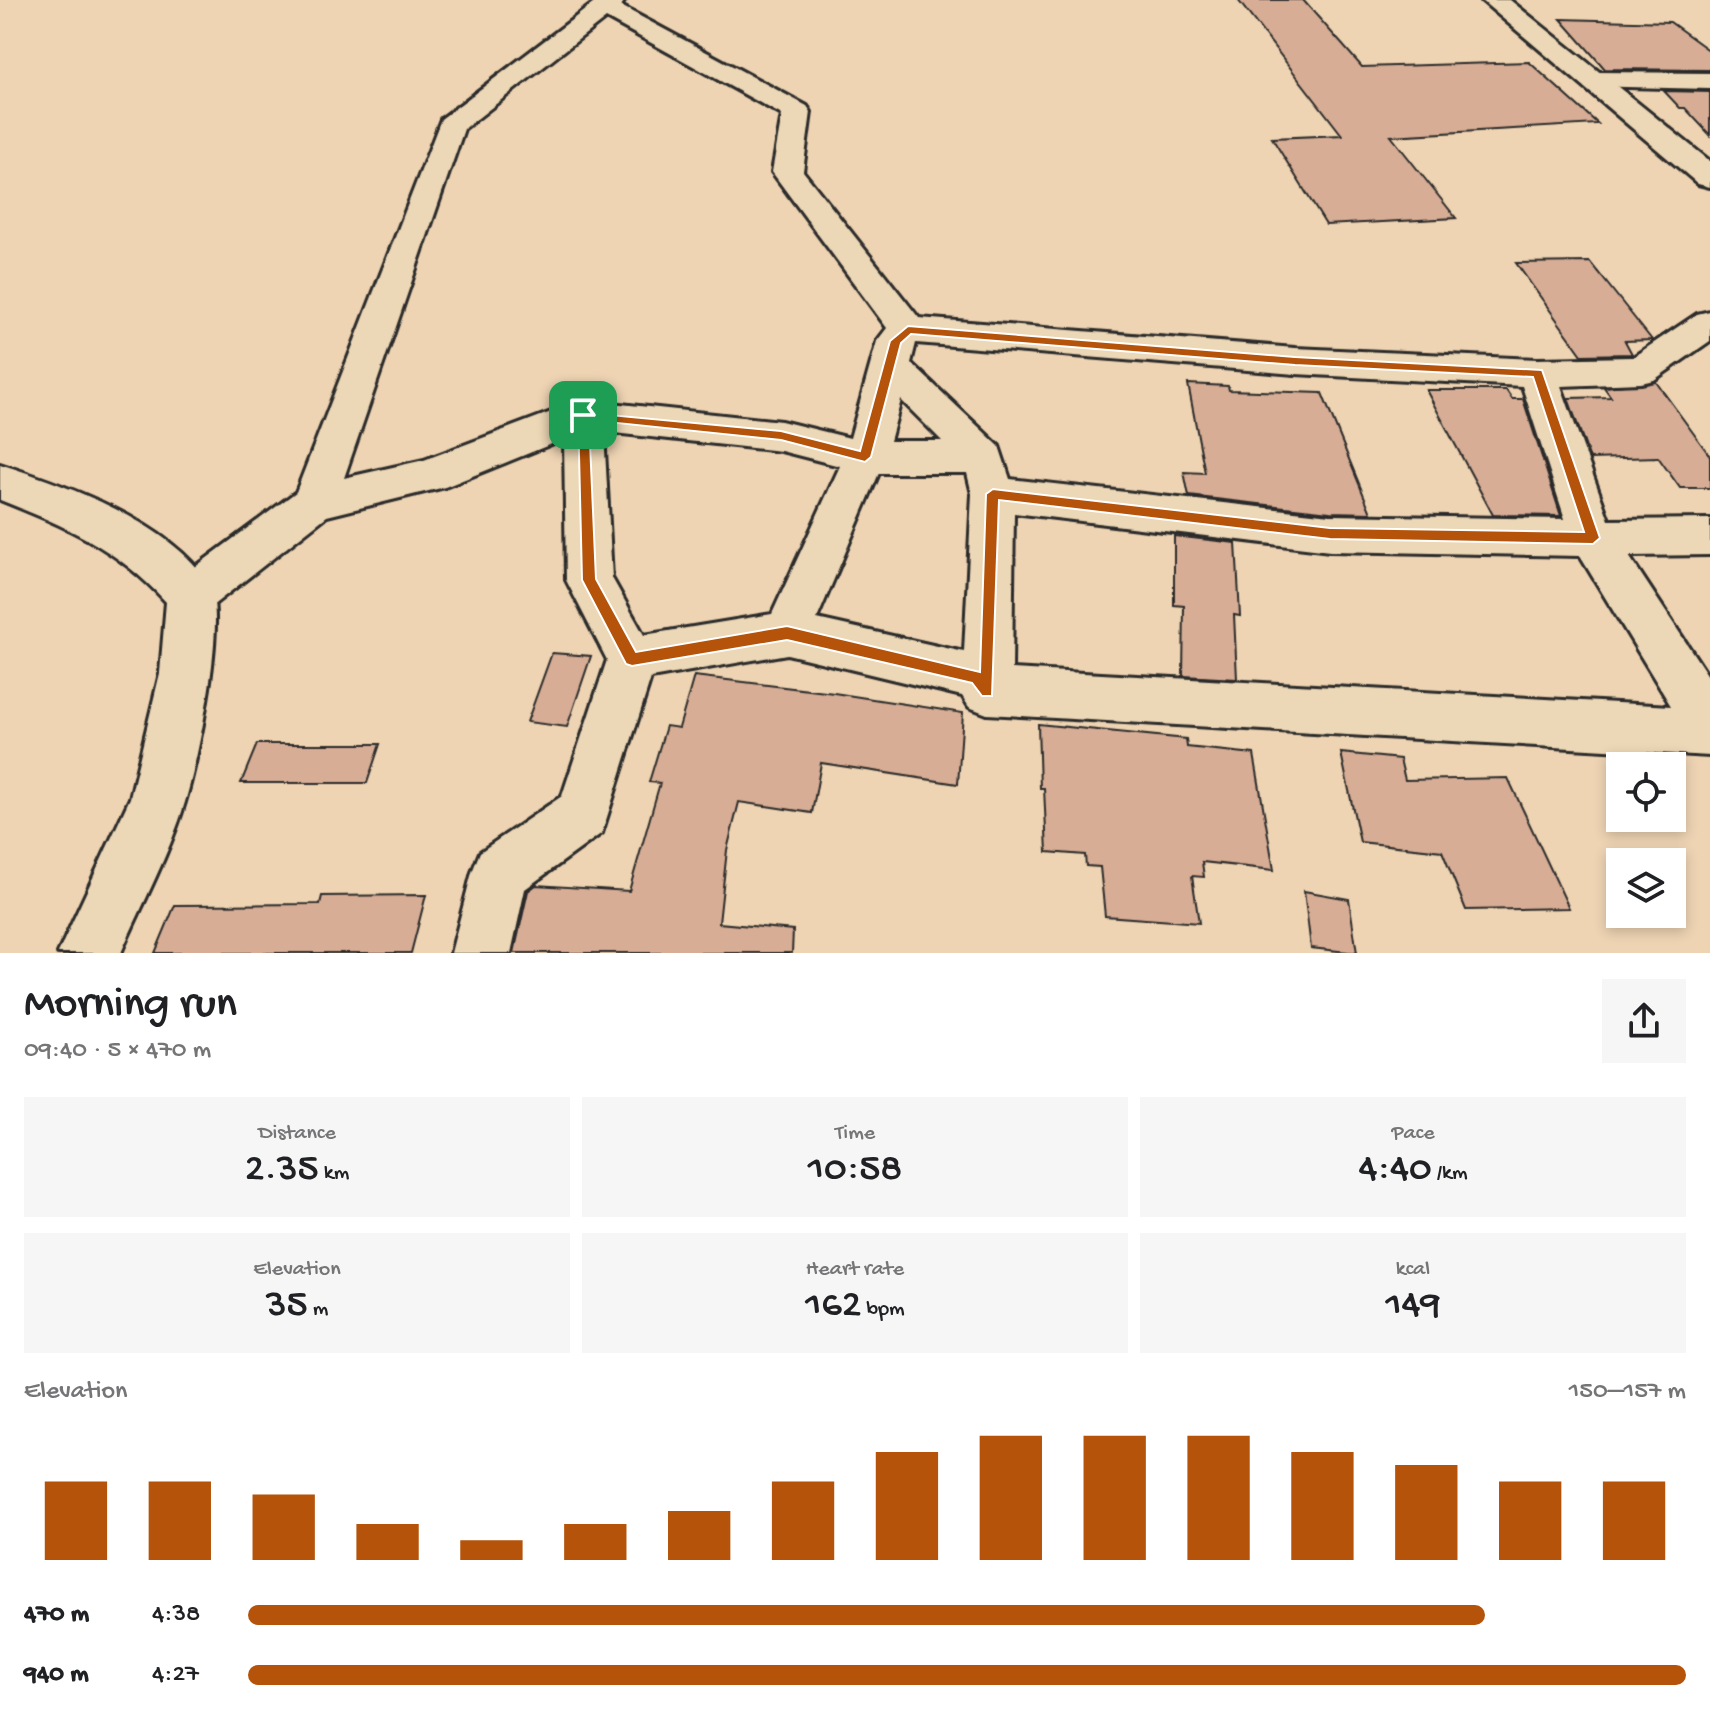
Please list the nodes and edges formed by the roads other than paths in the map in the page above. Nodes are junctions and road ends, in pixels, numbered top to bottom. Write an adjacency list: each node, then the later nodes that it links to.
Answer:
1 (1494, 0): 3 (street)
2 (609, 3): 7 (street); 13 (street)
3 (1595, 80): 4 (street); 5 (street)
4 (1710, 81)
5 (1710, 177)
6 (1710, 323): 8 (street)
7 (900, 348): 8 (street); 10 (street); 11 (street)
8 (1537, 373): 15 (street)
9 (583, 415): 10 (street); 13 (street); 18 (street)
10 (865, 457): 11 (street); 17 (street)
11 (988, 476): 15 (street); 19 (street)
12 (0, 481): 16 (street)
13 (314, 502): 16 (street)
14 (1710, 537): 15 (street)
15 (1593, 538): 20 (street)
16 (191, 596): 22 (street)
17 (787, 633): 18 (street); 19 (street)
18 (632, 659): 23 (street)
19 (987, 691): 21 (street)
20 (1710, 723)
21 (1710, 732)
22 (89, 953)
23 (481, 953)

